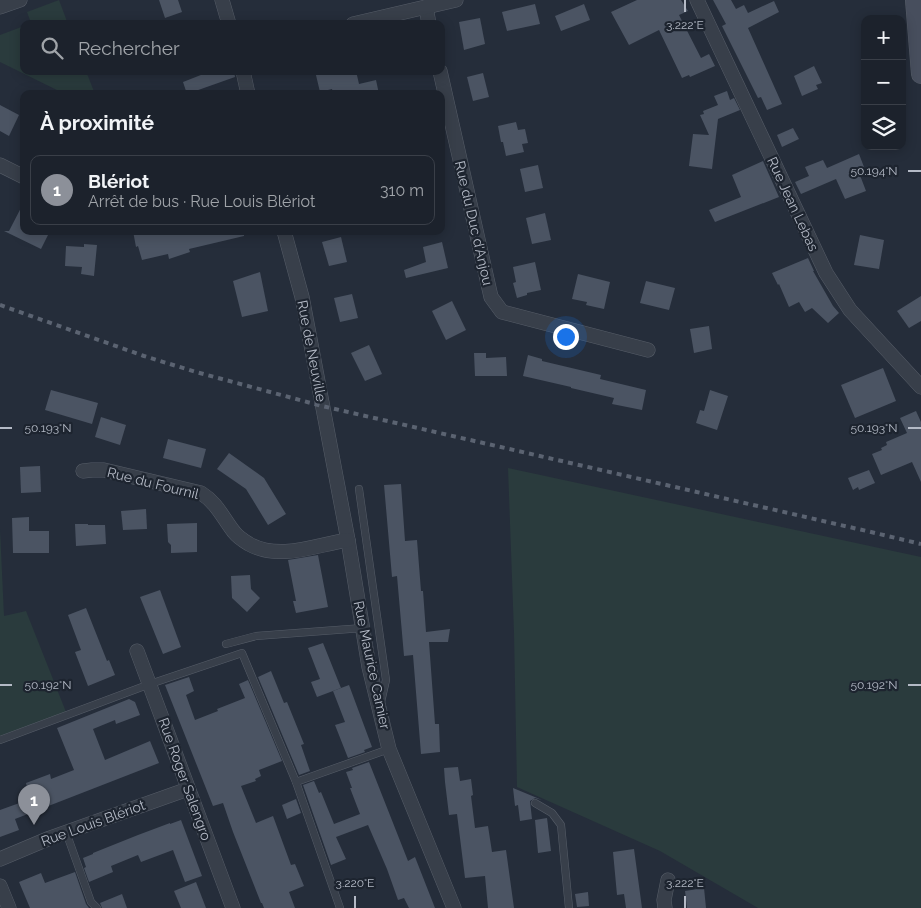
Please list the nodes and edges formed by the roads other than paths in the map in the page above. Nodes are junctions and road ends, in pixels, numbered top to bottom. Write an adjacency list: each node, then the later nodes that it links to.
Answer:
1 (20, 0): 6 (street)
2 (222, 0): 8 (street)
3 (456, 0): 7 (street)
4 (696, 0): 21 (street, Rue Jean Lebas)
5 (915, 0): 11 (street)
6 (0, 7)
7 (426, 8): 9 (street); 10 (street)
8 (228, 20)
9 (371, 20)
10 (428, 20)
11 (921, 74)
12 (244, 75): 14 (street)
13 (441, 75): 15 (street, Rue du Duc d'Anjou)
14 (247, 90)
15 (444, 90)
16 (445, 93): 20 (street, Rue du Duc d'Anjou)
17 (0, 165): 18 (street)
18 (20, 176)
19 (285, 235): 23 (street, Rue de Neuville)
20 (648, 350)
21 (921, 387)
22 (83, 471): 25 (street, Rue du Fournil)
23 (334, 472): 25 (street, Rue Maurice Camier)
24 (359, 489): 30 (lane)
25 (348, 540): 26 (street, Rue Maurice Camier)
26 (363, 628): 27 (lane); 30 (street, Rue Maurice Camier)
27 (226, 644)
28 (137, 651): 29 (street, Rue Roger Salengro)
29 (150, 684): 31 (lane); 33 (lane); 34 (street, Rue Roger Salengro)
30 (380, 710): 32 (street, Rue Maurice Camier)
31 (0, 740)
32 (389, 749): 33 (lane); 44 (street, Rue Maurice Camier)
33 (296, 782): 43 (lane)
34 (188, 789): 36 (street, Rue Louis Blériot); 42 (street, Rue Roger Salengro)
35 (535, 803): 45 (lane)
36 (66, 832): 37 (street, Rue Louis Blériot); 41 (lane)
37 (0, 859)
38 (668, 880): 46 (street)
39 (0, 886): 40 (street)
40 (9, 908)
41 (97, 908)
42 (232, 908)
43 (340, 908)
44 (454, 908)
45 (569, 908)
46 (665, 908)

